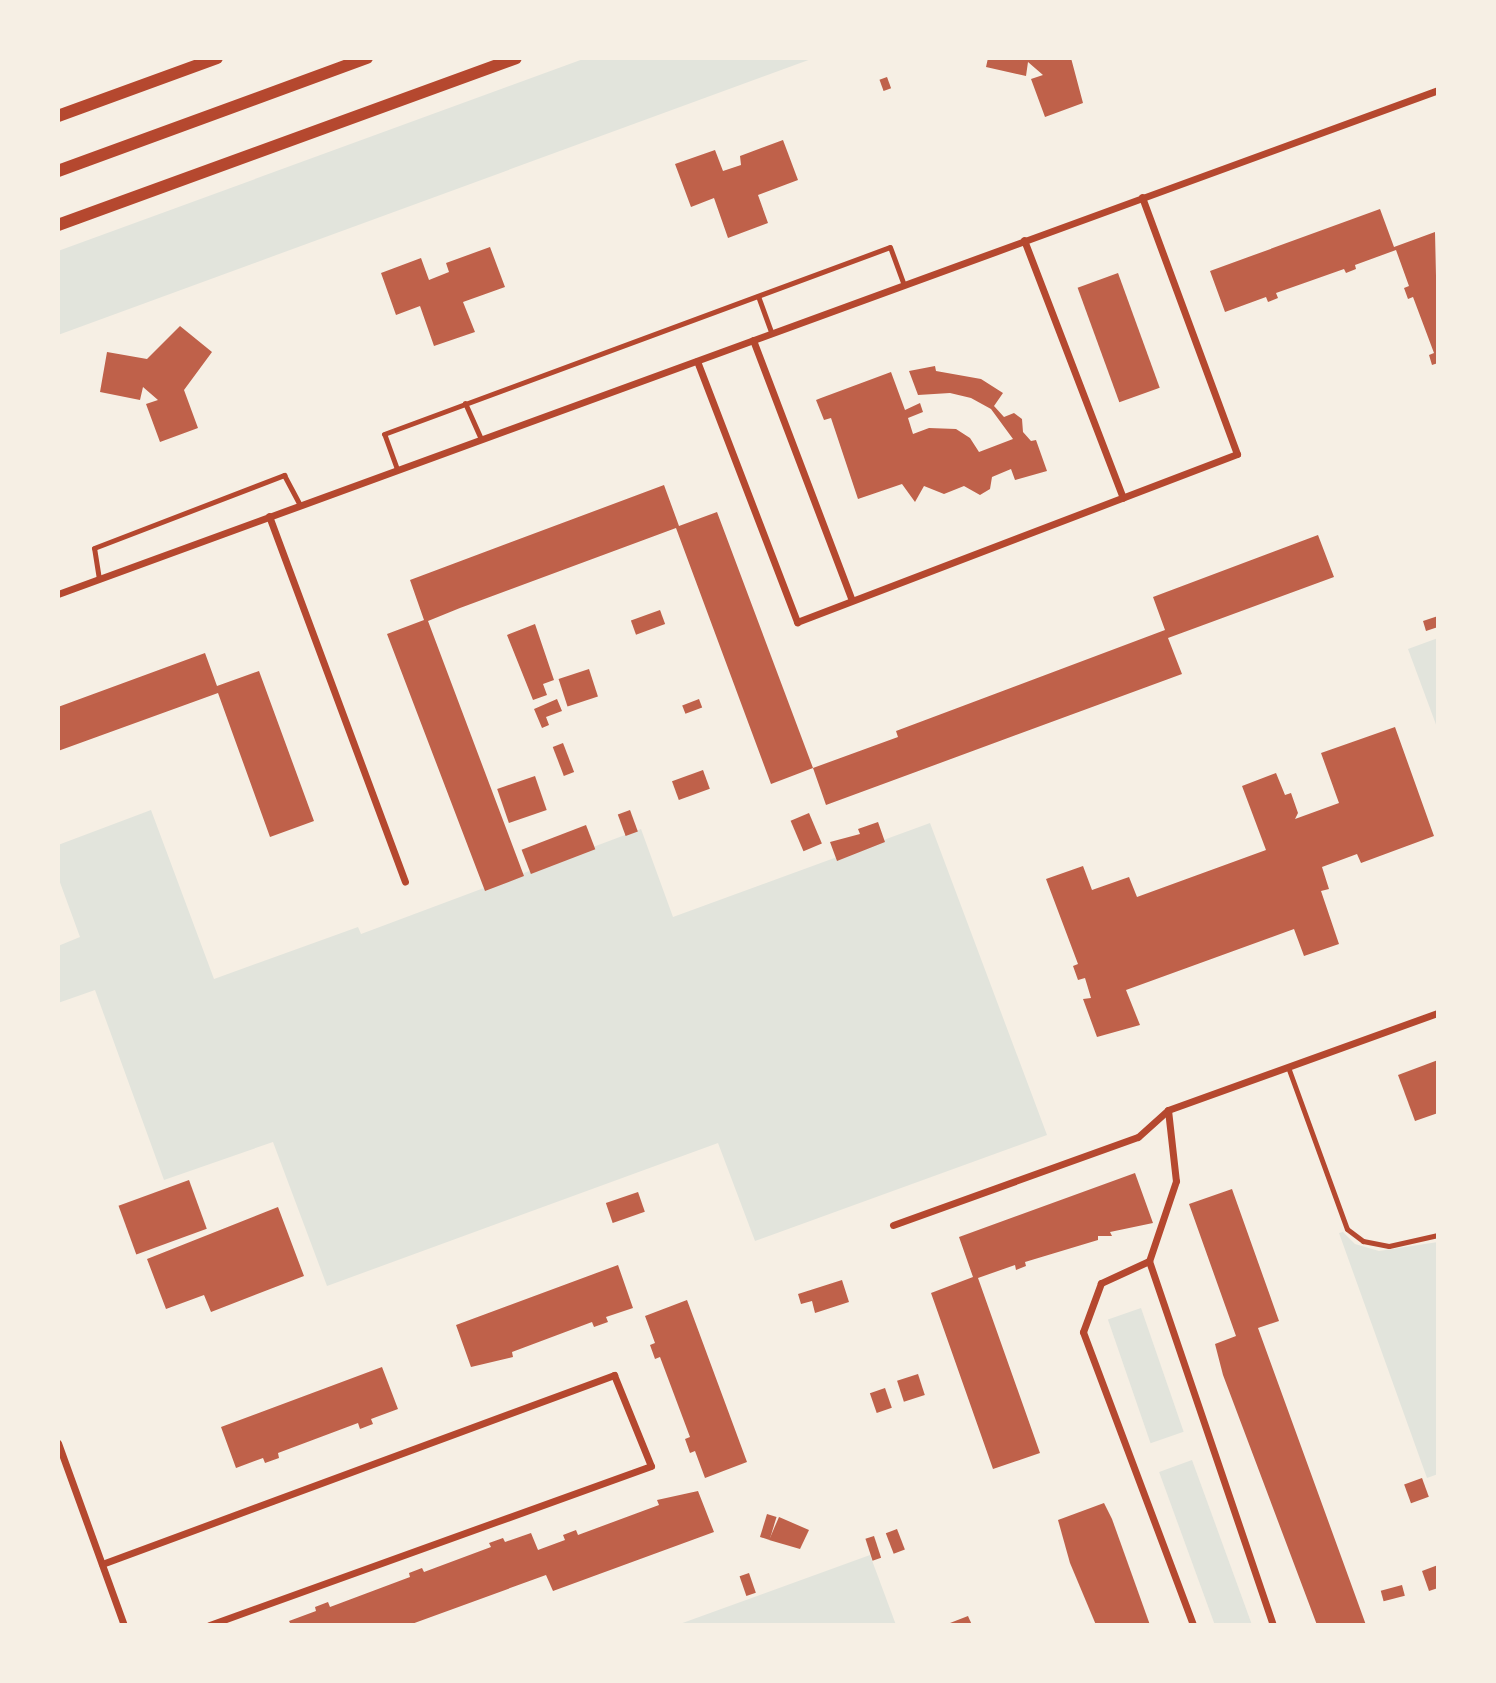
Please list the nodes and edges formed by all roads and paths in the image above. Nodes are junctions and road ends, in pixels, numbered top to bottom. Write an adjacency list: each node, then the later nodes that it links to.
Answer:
1 (218, 58): 5 (street)
2 (367, 58): 6 (street)
3 (516, 58): 8 (street)
4 (1438, 90): 7 (street)
5 (58, 116)
6 (58, 171)
7 (1142, 197): 9 (street); 18 (street)
8 (58, 225)
9 (1024, 240): 10 (street); 18 (street)
10 (904, 285): 11 (lane); 12 (street)
11 (758, 296): 12 (lane); 15 (lane)
12 (771, 332): 13 (street)
13 (753, 340): 14 (street); 23 (street)
14 (697, 360): 16 (street); 23 (street)
15 (465, 403): 16 (lane); 17 (lane)
16 (481, 439): 17 (street)
17 (397, 470): 19 (street)
18 (1123, 498): 23 (street)
19 (300, 505): 20 (street); 21 (lane)
20 (269, 516): 21 (street); 24 (street)
21 (99, 579): 22 (street)
22 (58, 594)
23 (852, 600)
24 (405, 882)
25 (1438, 1013): 26 (street)
26 (1288, 1067): 27 (street); 29 (lane)
27 (1168, 1110): 28 (street); 30 (street)
28 (893, 1225)
29 (1438, 1236)
30 (1149, 1261): 35 (street); 36 (street)
31 (58, 1443): 32 (street)
32 (102, 1564): 33 (street); 34 (street)
33 (124, 1625)
34 (209, 1625)
35 (1193, 1625)
36 (1273, 1625)

